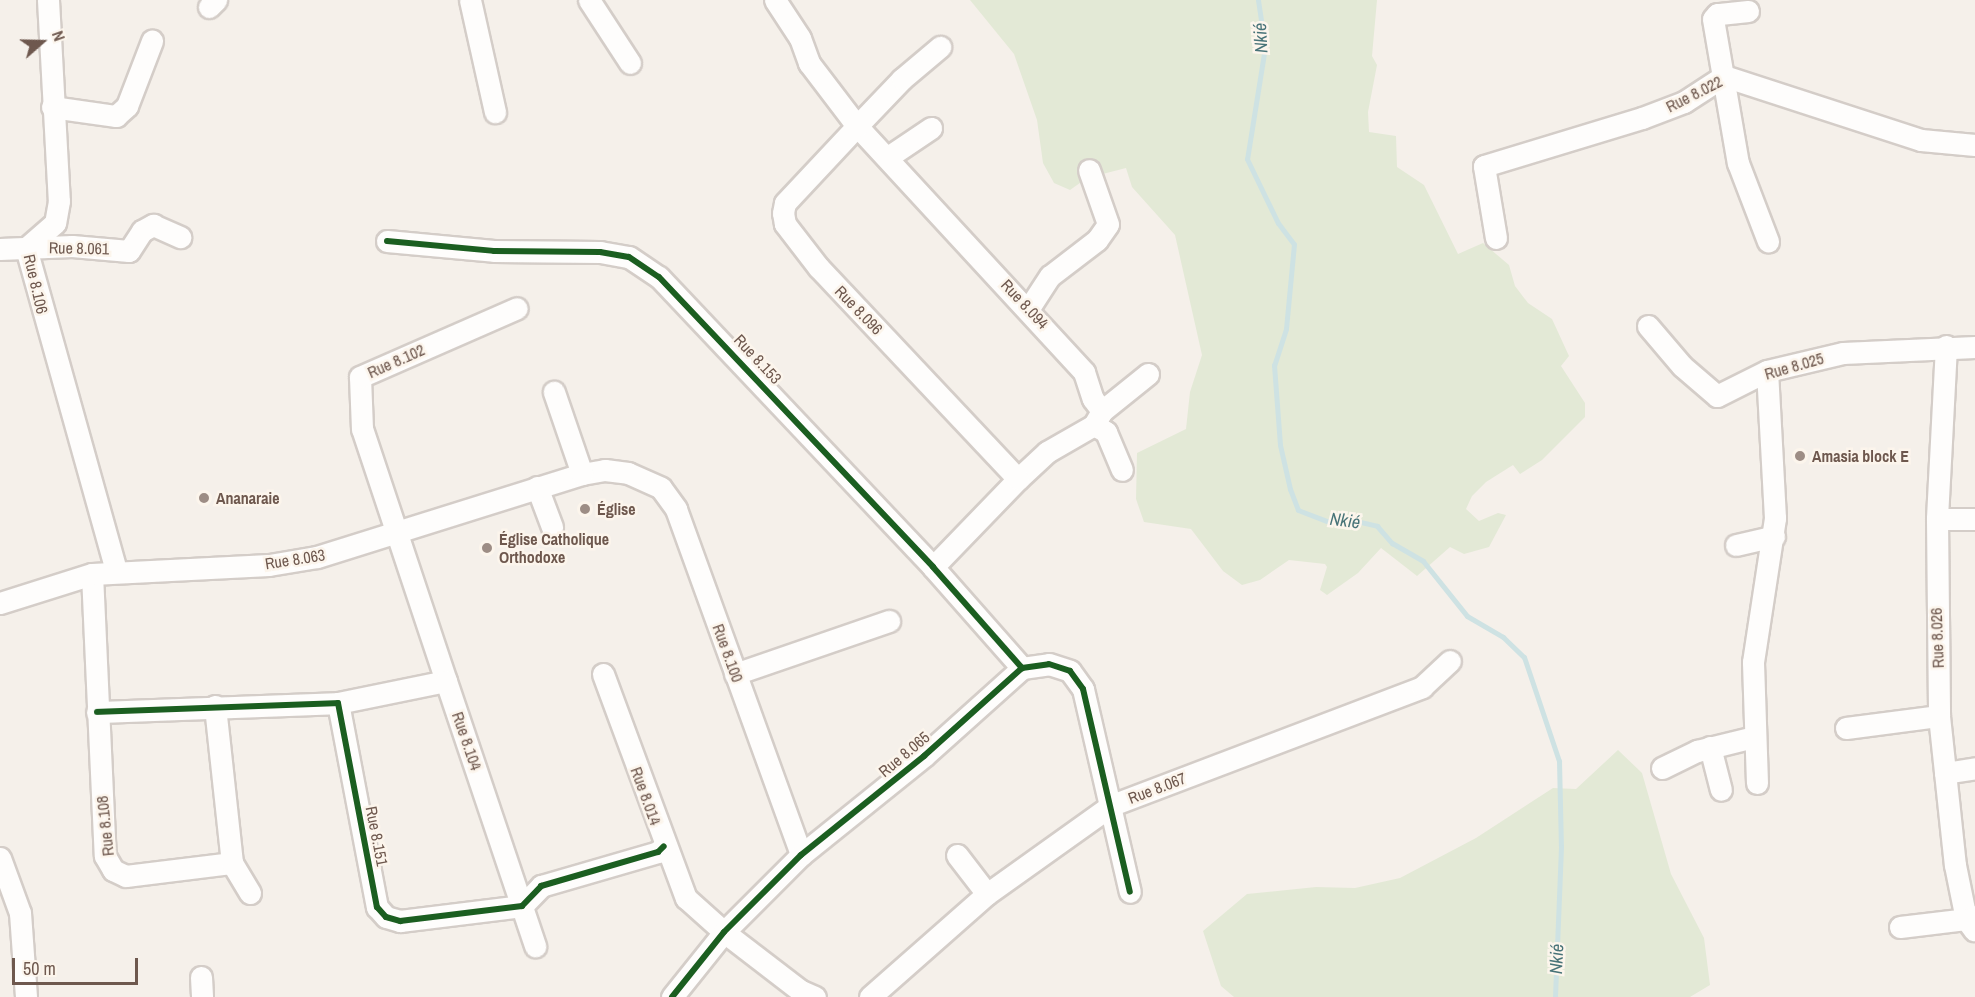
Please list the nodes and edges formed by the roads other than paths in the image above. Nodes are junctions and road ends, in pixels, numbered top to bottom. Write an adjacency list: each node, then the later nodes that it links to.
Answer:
1 (48, 0): 10 (street, Rue 8.106)
2 (470, 0): 11 (street)
3 (589, 0): 8 (street)
4 (775, 0): 12 (street, Rue 8.094)
5 (1748, 11): 9 (street)
6 (152, 41): 10 (street)
7 (940, 48): 12 (street, Rue 8.096)
8 (630, 63)
9 (1724, 76): 14 (street, Rue 8.022); 18 (street, Rue 8.022); 20 (street)
10 (52, 107): 21 (street, Rue 8.106)
11 (495, 112)
12 (858, 126): 15 (street, Rue 8.094); 35 (street, Rue 8.096)
13 (931, 128): 15 (street)
14 (1975, 145)
15 (888, 157): 24 (street, Rue 8.094)
16 (1089, 170): 24 (street)
17 (180, 237): 21 (street, Rue 8.061)
18 (1496, 238)
19 (387, 240): 43 (street, Rue 8.153)
20 (1768, 241)
21 (26, 248): 22 (street, Rue 8.061); 44 (street, Rue 8.106)
22 (0, 249)
23 (517, 308): 40 (street, Rue 8.102)
24 (1029, 308): 31 (street, Rue 8.094)
25 (1648, 326): 28 (street, Rue 8.025)
26 (1946, 346): 27 (street, Rue 8.025); 28 (street, Rue 8.025); 37 (street, Rue 8.026)
27 (1975, 347)
28 (1767, 371): 41 (street)
29 (1148, 374): 31 (street)
30 (554, 392): 34 (street)
31 (1098, 418): 32 (street, Rue 8.094); 35 (street)
32 (1122, 470)
33 (628, 473): 34 (street, Rue 8.063); 51 (street, Rue 8.100)
34 (582, 474): 36 (street, Rue 8.063)
35 (1018, 479): 43 (street)
36 (537, 487): 39 (street); 40 (street, Rue 8.063)
37 (1937, 519): 38 (street); 56 (street, Rue 8.026)
38 (1975, 519)
39 (552, 527)
40 (396, 536): 44 (street, Rue 8.063); 52 (street, Rue 8.104)
41 (1774, 536): 42 (street); 58 (street)
42 (1736, 545)
43 (933, 567): 49 (street, Rue 8.153)
44 (116, 571): 45 (street, Rue 8.063)
45 (92, 574): 46 (street, Rue 8.063); 55 (street, Rue 8.108)
46 (0, 603)
47 (889, 621): 51 (street)
48 (1450, 661): 65 (street, Rue 8.067)
49 (1022, 668): 65 (street); 67 (street, Rue 8.065)
50 (603, 674): 66 (street, Rue 8.014)
51 (735, 674): 67 (street, Rue 8.100)
52 (446, 681): 53 (street); 74 (street, Rue 8.104)
53 (338, 703): 54 (street); 74 (street, Rue 8.151)
54 (215, 706): 55 (street); 70 (street)
55 (97, 712): 70 (street, Rue 8.108)
56 (1939, 717): 57 (street); 62 (street, Rue 8.026)
57 (1846, 728)
58 (1754, 737): 59 (street); 63 (street)
59 (1710, 747): 60 (street); 64 (street)
60 (1662, 768)
61 (1975, 768): 62 (street)
62 (1945, 773): 75 (street, Rue 8.026)
63 (1757, 783)
64 (1721, 790)
65 (1112, 805): 71 (street); 73 (street, Rue 8.067)
66 (664, 846): 74 (street); 77 (street, Rue 8.014)
67 (801, 855): 77 (street, Rue 8.065)
68 (957, 855): 73 (street)
69 (0, 858): 79 (street)
70 (231, 863): 72 (street)
71 (1130, 892)
72 (250, 893)
73 (987, 894): 82 (street, Rue 8.067)
74 (522, 906): 78 (street, Rue 8.104)
75 (1972, 922): 76 (street)
76 (1900, 927)
77 (724, 932): 80 (street, Rue 8.065); 81 (street, Rue 8.014)
78 (535, 946)
79 (26, 997)
80 (672, 997)
81 (815, 997)
82 (870, 997)

